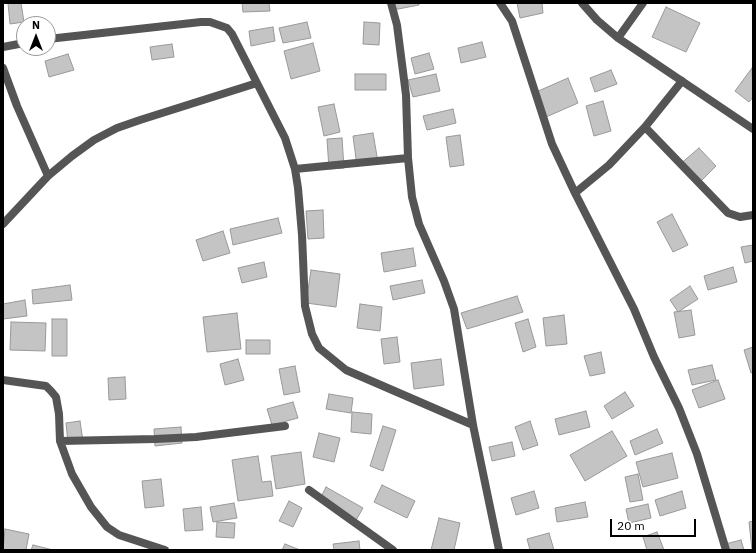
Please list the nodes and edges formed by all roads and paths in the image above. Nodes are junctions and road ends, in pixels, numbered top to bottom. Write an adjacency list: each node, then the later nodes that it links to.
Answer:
1 (391, 3): 14 (street)
2 (500, 3): 17 (street)
3 (582, 3): 6 (street)
4 (643, 3): 6 (street)
5 (56, 38): 11 (street)
6 (618, 38): 10 (street)
7 (16, 45): 8 (street)
8 (3, 47)
9 (3, 68): 16 (street)
10 (682, 81): 12 (street); 13 (street)
11 (257, 83): 15 (street); 16 (street)
12 (644, 127): 17 (street); 18 (street)
13 (753, 129)
14 (408, 158): 15 (street); 21 (street)
15 (295, 169): 21 (street)
16 (48, 176): 19 (street)
17 (575, 194): 28 (street)
18 (753, 215)
19 (3, 224)
20 (3, 380): 23 (street)
21 (473, 425): 27 (street)
22 (285, 426): 23 (street)
23 (60, 441): 25 (street)
24 (309, 490): 26 (street)
25 (165, 550)
26 (393, 550)
27 (499, 550)
28 (726, 550)

